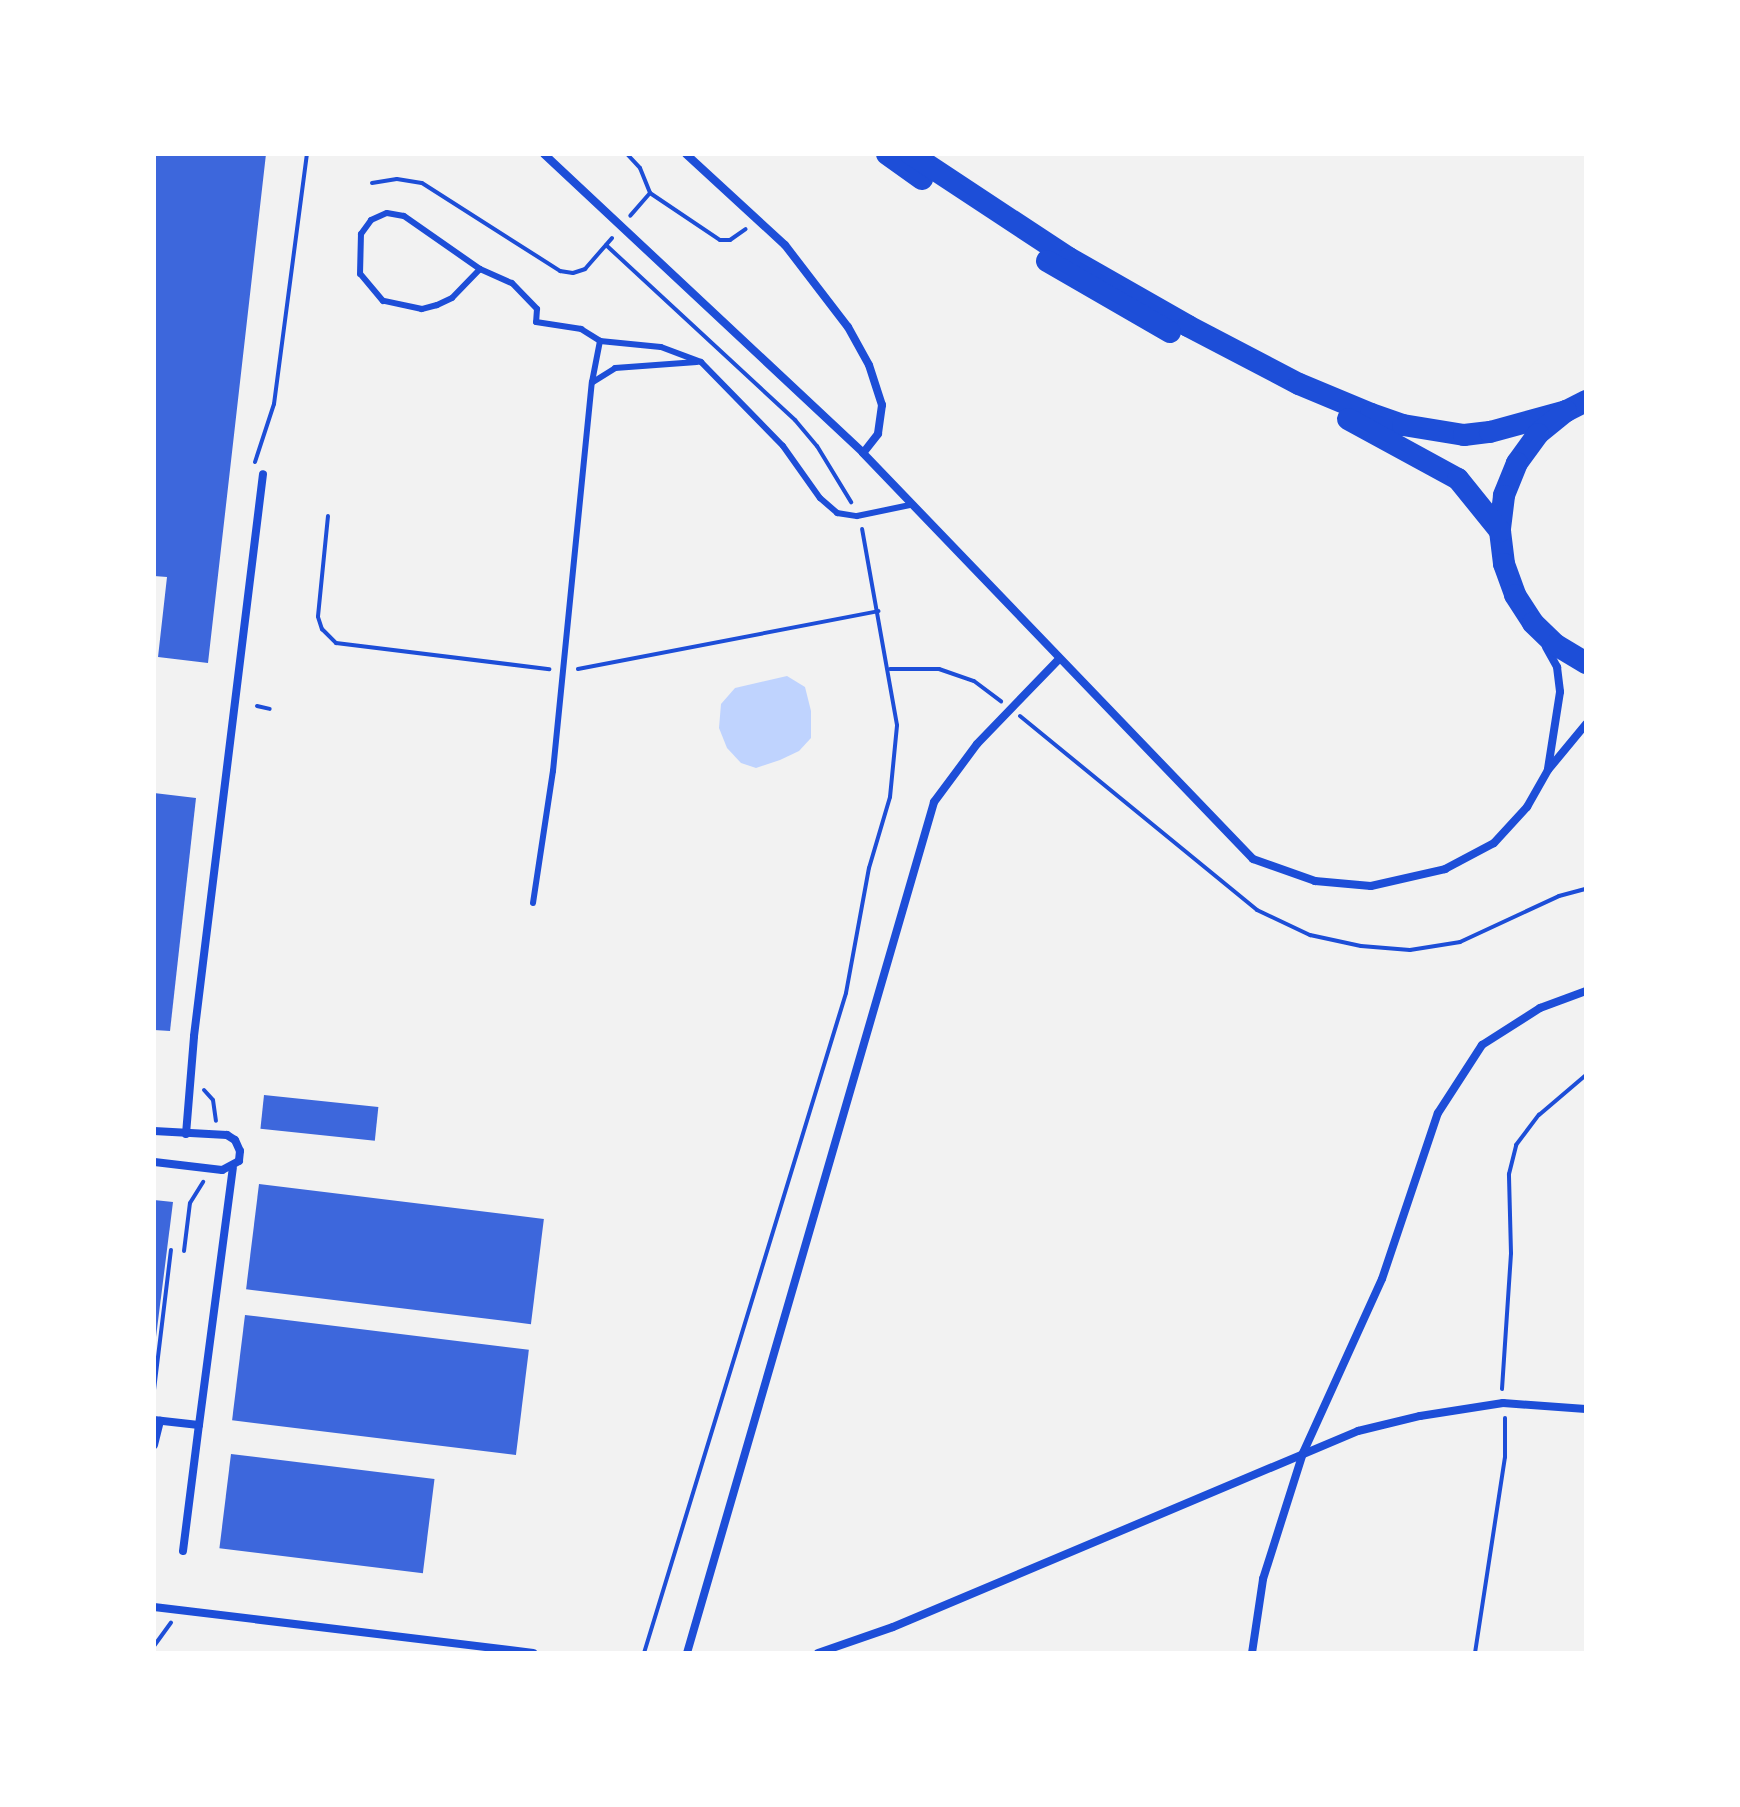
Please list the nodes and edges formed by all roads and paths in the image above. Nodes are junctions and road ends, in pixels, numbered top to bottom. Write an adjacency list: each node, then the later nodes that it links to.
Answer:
1 (544, 154): 15 (street)
2 (627, 154): 7 (path)
3 (686, 154): 15 (street)
4 (887, 154): 20 (highway)
5 (911, 154): 14 (highway)
6 (372, 183): 17 (path)
7 (650, 193): 8 (path); 9 (path)
8 (631, 214)
9 (749, 227)
10 (480, 269): 10 (lane); 11 (lane)
11 (600, 341): 12 (lane); 13 (lane)
12 (701, 362): 13 (lane); 18 (lane)
13 (592, 382): 28 (lane)
14 (1576, 406): 20 (highway)
15 (863, 453): 18 (street)
16 (263, 474): 32 (street)
17 (852, 503)
18 (910, 505): 22 (street)
19 (862, 528): 48 (path)
20 (1500, 531): 21 (highway)
21 (1533, 623): 23 (highway); 27 (street)
22 (1059, 659): 27 (street); 49 (street)
23 (1586, 663)
24 (257, 706): 25 (path)
25 (270, 709)
26 (1586, 724): 27 (street)
27 (1548, 770)
28 (533, 903)
29 (1586, 991): 42 (street)
30 (1586, 1075): 37 (path)
31 (154, 1131): 32 (street)
32 (186, 1134): 34 (street)
33 (154, 1162): 34 (street)
34 (233, 1168): 40 (street)
35 (171, 1250): 36 (path)
36 (154, 1390)
37 (1503, 1403): 38 (street); 42 (street); 52 (path)
38 (1586, 1409)
39 (157, 1420): 40 (street); 41 (street)
40 (199, 1425): 43 (street)
41 (154, 1445)
42 (1303, 1453): 50 (street); 51 (street)
43 (183, 1551)
44 (154, 1607): 45 (street)
45 (174, 1609): 46 (path); 47 (street)
46 (154, 1646)
47 (533, 1653)
48 (644, 1653)
49 (687, 1653)
50 (818, 1653)
51 (1252, 1653)
52 (1475, 1653)

